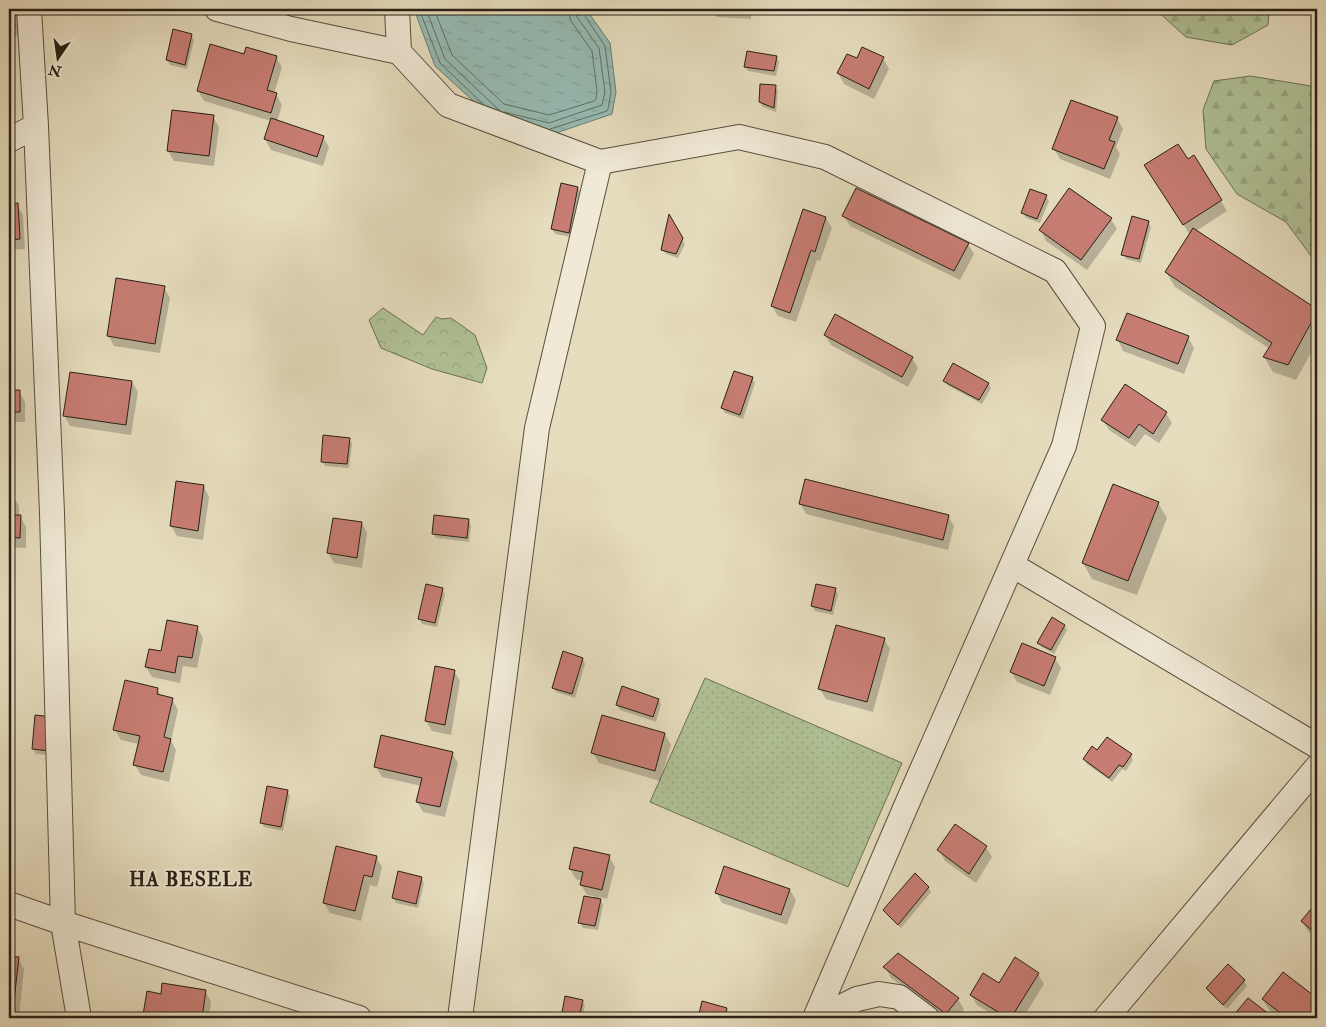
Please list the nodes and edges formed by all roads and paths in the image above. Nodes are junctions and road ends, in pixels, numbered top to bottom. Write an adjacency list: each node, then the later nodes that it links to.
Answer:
1 (30, 9): 5 (street)
2 (217, 9): 4 (street)
3 (397, 9): 4 (street)
4 (399, 52): 7 (street)
5 (36, 126): 6 (street); 12 (street)
6 (9, 140)
7 (600, 162): 8 (street); 15 (street)
8 (1012, 565): 9 (street); 16 (street)
9 (1317, 746)
10 (1317, 767): 19 (street)
11 (9, 904): 12 (street)
12 (63, 923): 13 (street); 14 (street)
13 (79, 1018)
14 (358, 1018)
15 (460, 1018)
16 (815, 1018)
17 (819, 1018): 18 (street)
18 (926, 1018)
19 (1106, 1018)

